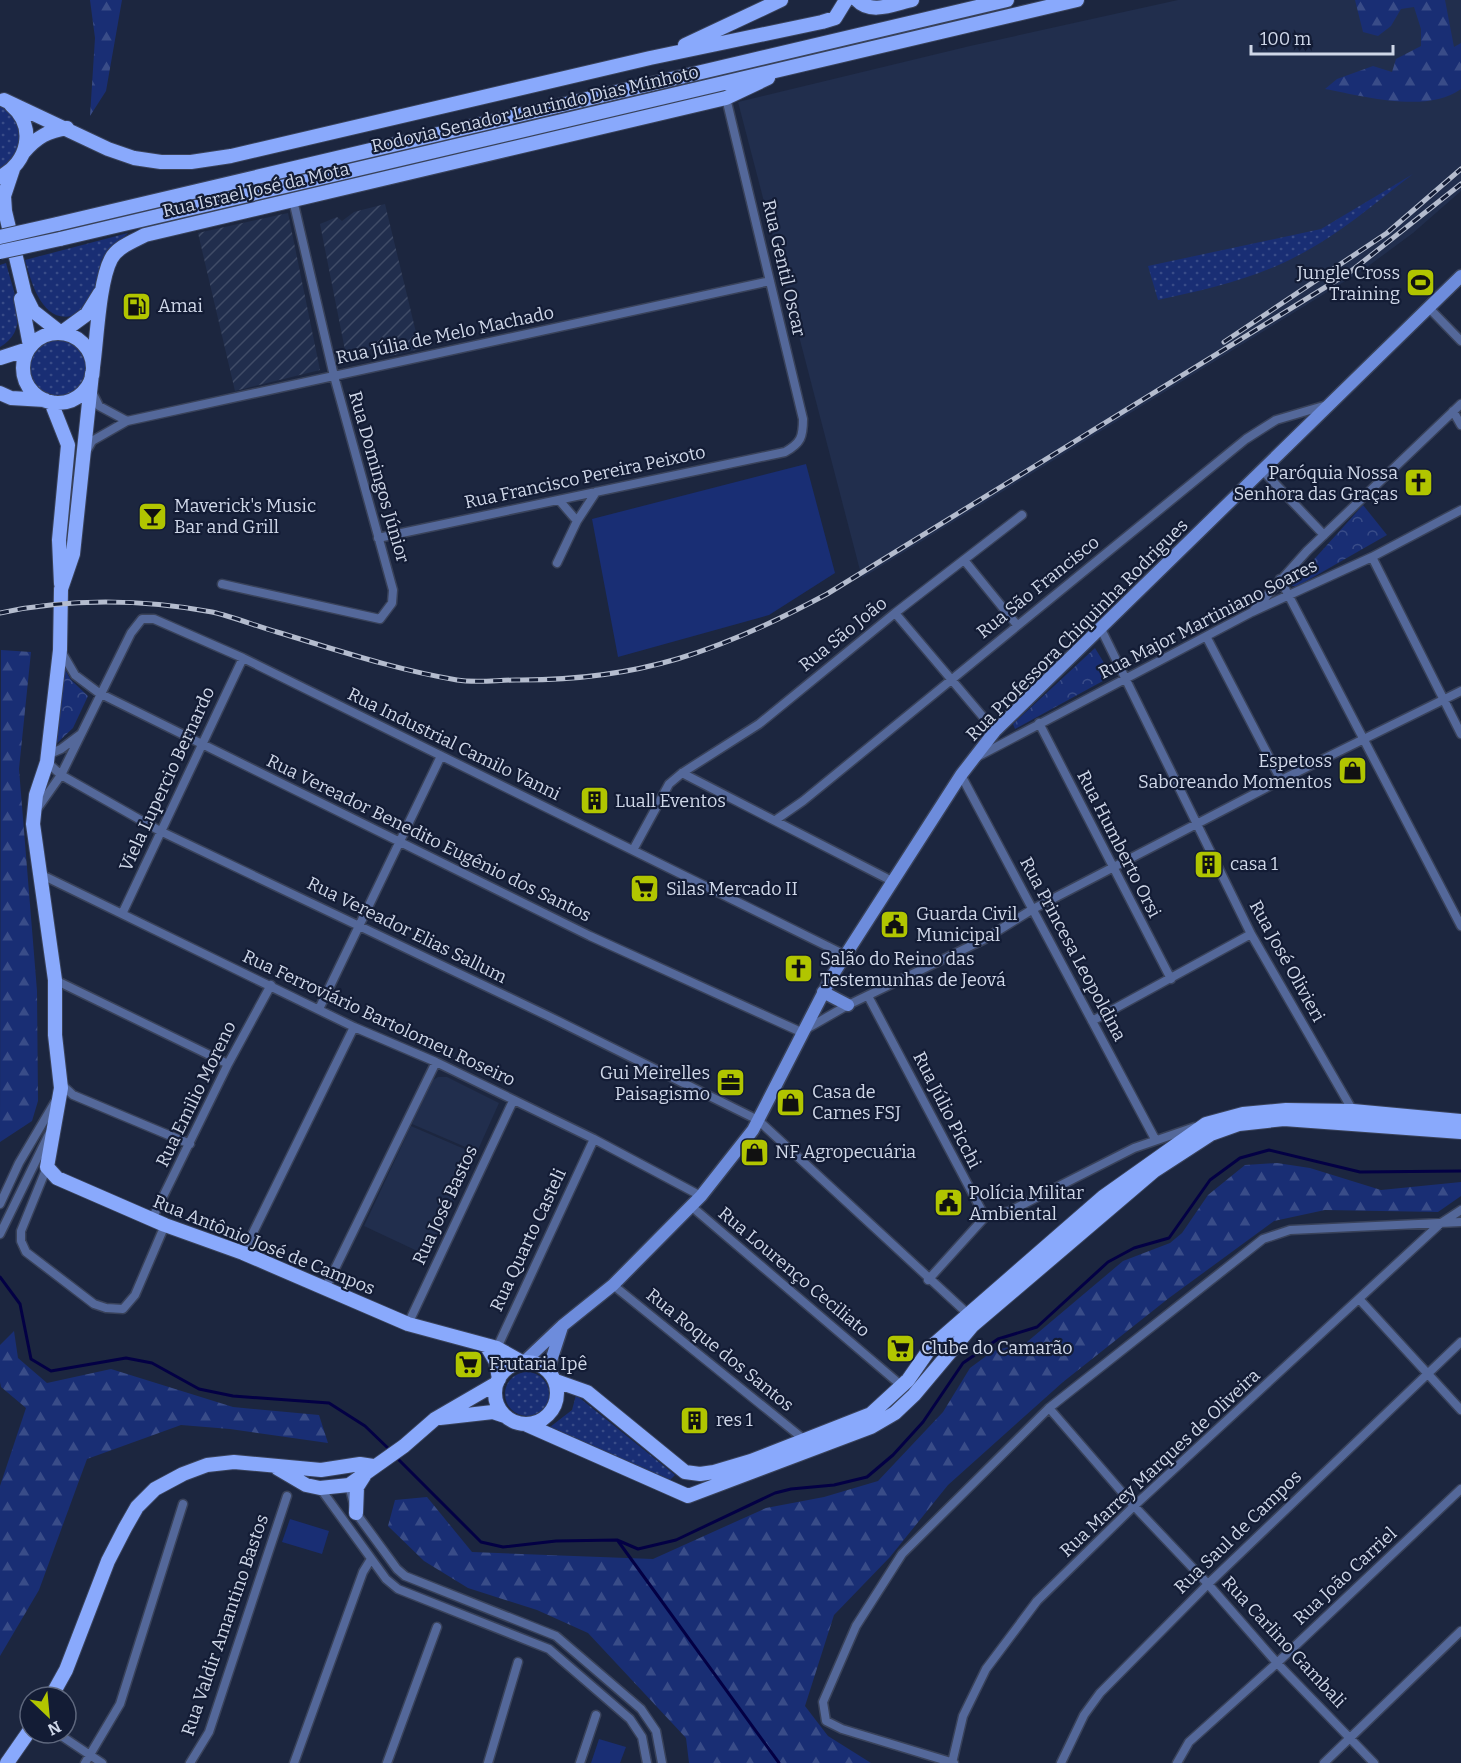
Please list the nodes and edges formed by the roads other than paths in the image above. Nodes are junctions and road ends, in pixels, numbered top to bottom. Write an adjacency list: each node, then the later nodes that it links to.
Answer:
1 (781, 0): 7 (main road)
2 (846, 0): 7 (main road)
3 (857, 0): 4 (main road)
4 (912, 0)
5 (1007, 0): 17 (main road, Rodovia Senador Laurindo Dias Minhoto, bridge)
6 (1077, 0): 8 (main road, Rodovia Senador Laurindo Dias Minhoto)
7 (650, 58): 11 (main road)
8 (803, 63): 9 (main road, Rua Israel José da Mota); 18 (main road, Rodovia Senador Laurindo Dias Minhoto, bridge)
9 (726, 98): 15 (main road, Rua Israel José da Mota); 20 (street, Rua Gentil Oscar)
10 (2, 100): 11 (main road); 12 (main road)
11 (67, 128): 12 (main road)
12 (24, 152): 13 (main road)
13 (13, 169): 14 (main road); 23 (main road)
14 (0, 177)
15 (293, 200): 21 (main road, Rua Israel José da Mota); 28 (street, Rua Domingos Júnior)
16 (0, 219): 25 (main road)
17 (0, 237)
18 (0, 252)
19 (1461, 276): 22 (main road, Rua Professora Chiquinha Rodrigues)
20 (770, 281): 28 (street, Rua Júlia de Melo Machado); 37 (street, Rua Gentil Oscar)
21 (104, 287): 23 (main road, Rua Israel José da Mota); 27 (main road, Rua Israel José da Mota)
22 (1429, 308): 24 (street); 32 (main road, Rua Professora Chiquinha Rodrigues)
23 (61, 333): 25 (main road); 27 (main road)
24 (1461, 341)
25 (29, 348): 26 (main road); 31 (main road)
26 (0, 358)
27 (93, 371): 29 (main road, Rua Israel José da Mota); 31 (main road)
28 (334, 376): 35 (street, Rua Júlia de Melo Machado); 46 (street, Rua Domingos Júnior)
29 (91, 390): 35 (street); 38 (main road, Rua Israel José da Mota)
30 (0, 393): 31 (main road)
31 (48, 401): 52 (main road)
32 (1332, 403): 39 (main road, Rua Professora Chiquinha Rodrigues); 56 (street, Rua São Francisco)
33 (1461, 404): 34 (street)
34 (1454, 411): 36 (street); 45 (street)
35 (128, 422): 38 (street, Rua Júlia de Melo Machado)
36 (1461, 425)
37 (798, 445): 40 (street, Rua Francisco Pereira Peixoto)
38 (85, 453): 52 (main road, Rua Israel José da Mota)
39 (1263, 471): 45 (street); 57 (main road, Rua Professora Chiquinha Rodrigues)
40 (596, 492): 41 (street, Rua Francisco Pereira Peixoto); 44 (street)
41 (559, 500): 44 (street); 46 (street, Rua Francisco Pereira Peixoto)
42 (1461, 511): 47 (street, Rua Major Martiniano Soares)
43 (1022, 515): 48 (street, Rua São João)
44 (577, 520): 49 (street)
45 (1324, 535): 50 (street)
46 (378, 538): 51 (street, Rua Domingos Júnior)
47 (1372, 557): 53 (street, Rua Major Martiniano Soares); 65 (street)
48 (964, 560): 55 (street, Rua São João); 56 (street)
49 (557, 563)
50 (1280, 579): 53 (street); 54 (street)
51 (222, 584)
52 (61, 589): 59 (main road)
53 (1288, 594): 54 (street, Rua Major Martiniano Soares); 70 (street)
54 (1252, 612): 58 (street, Rua Major Martiniano Soares)
55 (896, 613): 61 (street); 75 (street, Rua São João)
56 (1017, 625): 61 (street, Rua São Francisco)
57 (1101, 629): 62 (street, Rua José Olivieri); 67 (main road, Rua Professora Chiquinha Rodrigues)
58 (1207, 638): 62 (street, Rua Major Martiniano Soares); 78 (street)
59 (60, 650): 64 (street, Rua Vereador Benedito Eugênio dos Santos); 73 (main road)
60 (243, 658): 64 (street, Rua Industrial Camilo Vanni); 71 (street, Viela Lupercio Bernardo); 72 (street, Rua Industrial Camilo Vanni)
61 (952, 678): 67 (street); 80 (street, Rua São Francisco)
62 (1127, 679): 66 (street, Rua Major Martiniano Soares); 81 (street, Rua José Olivieri)
63 (1461, 692): 65 (street)
64 (99, 693): 68 (street); 71 (street, Rua Vereador Benedito Eugênio dos Santos)
65 (1444, 700): 69 (street); 70 (street)
66 (1039, 723): 74 (street, Rua Major Martiniano Soares); 85 (street, Rua Humberto Orsi)
67 (995, 730): 74 (main road, Rua Professora Chiquinha Rodrigues)
68 (84, 731): 73 (street); 76 (street)
69 (1461, 734)
70 (1363, 739): 78 (street); 91 (street)
71 (201, 744): 82 (street, Viela Lupercio Bernardo); 83 (street, Rua Vereador Benedito Eugênio dos Santos)
72 (441, 756): 83 (street); 84 (street, Rua Industrial Camilo Vanni)
73 (47, 758): 76 (street, Rua Vereador Elias Sallum); 79 (main road)
74 (971, 760): 77 (main road, Rua Professora Chiquinha Rodrigues)
75 (682, 773): 80 (street); 84 (street, Rua São João)
76 (61, 775): 79 (street); 82 (street, Rua Vereador Elias Sallum)
77 (961, 775): 87 (main road, Rua Professora Chiquinha Rodrigues); 88 (street, Rua Princesa Leopoldina)
78 (1281, 780): 81 (street)
79 (34, 812): 86 (main road)
80 (777, 819): 87 (street)
81 (1196, 824): 85 (street); 92 (street, Rua José Olivieri)
82 (160, 831): 89 (street, Viela Lupercio Bernardo); 90 (street, Rua Vereador Elias Sallum)
83 (401, 842): 90 (street); 103 (street, Rua Vereador Benedito Eugênio dos Santos)
84 (633, 850): 93 (street, Rua Industrial Camilo Vanni)
85 (1112, 867): 88 (street); 95 (street, Rua Humberto Orsi)
86 (40, 874): 89 (street, Rua Ferroviário Bartolomeu Roseiro); 94 (main road)
87 (892, 881): 93 (main road, Rua Professora Chiquinha Rodrigues)
88 (1033, 909): 98 (street); 101 (street, Rua Princesa Leopoldina)
89 (122, 914): 96 (street, Rua Ferroviário Bartolomeu Roseiro)
90 (360, 926): 100 (street); 109 (street, Rua Vereador Elias Sallum)
91 (1461, 926)
92 (1251, 934): 95 (street); 108 (street, Rua José Olivieri)
93 (845, 955): 97 (main road, Rua Professora Chiquinha Rodrigues)
94 (55, 980): 105 (street); 106 (main road)
95 (1171, 980): 101 (street)
96 (271, 985): 100 (street, Rua Ferroviário Bartolomeu Roseiro); 105 (street, Rua Emilio Moreno)
97 (823, 992): 99 (main road); 103 (main road, Rua Professora Chiquinha Rodrigues)
98 (868, 996): 99 (street); 122 (street, Rua Júlio Picchi)
99 (848, 1005): 103 (street)
100 (319, 1010): 102 (street, Rua Ferroviário Bartolomeu Roseiro)
101 (1092, 1021): 115 (street, Rua Princesa Leopoldina)
102 (354, 1027): 104 (street, Rua Ferroviário Bartolomeu Roseiro); 127 (street)
103 (801, 1032): 109 (main road, Rua Professora Chiquinha Rodrigues)
104 (436, 1062): 107 (street, Rua Ferroviário Bartolomeu Roseiro); 130 (street)
105 (228, 1064): 116 (street, Rua Emilio Moreno)
106 (59, 1090): 112 (main road); 116 (street); 119 (street)
107 (513, 1101): 114 (street, Rua Ferroviário Bartolomeu Roseiro); 133 (street, Rua José Bastos)
108 (1353, 1111): 110 (main road); 111 (main road)
109 (758, 1120): 118 (main road, Rua Professora Chiquinha Rodrigues); 128 (street, Rua Vereador Elias Sallum)
110 (1461, 1121)
111 (1206, 1124): 115 (street); 132 (main road)
112 (52, 1127): 117 (main road); 126 (street)
113 (1461, 1132): 146 (main road)
114 (594, 1139): 118 (street, Rua Ferroviário Bartolomeu Roseiro); 136 (street, Rua Quarto Casteli)
115 (1155, 1139): 122 (street)
116 (190, 1144): 123 (street, Rua Emilio Moreno)
117 (47, 1162): 123 (main road, Rua Antônio José de Campos); 123 (street, Rua Emilio Moreno)
118 (701, 1196): 120 (main road, Rua Professora Chiquinha Rodrigues)
119 (0, 1204)
120 (691, 1206): 129 (main road, Rua Professora Chiquinha Rodrigues); 141 (street, Rua Lourenço Ceciliato)
121 (1461, 1210): 125 (street, Rua Marrey Marques de Oliveira)
122 (985, 1217): 128 (street)
123 (159, 1222): 127 (main road, Rua Antônio José de Campos)
124 (1461, 1222): 125 (street)
125 (1441, 1223): 131 (street, Rua Marrey Marques de Oliveira); 142 (street)
126 (0, 1234)
127 (243, 1253): 130 (main road, Rua Antônio José de Campos)
128 (928, 1280): 132 (street, Rua Vereador Elias Sallum)
129 (613, 1285): 134 (main road, Rua Professora Chiquinha Rodrigues); 147 (street, Rua Roque dos Santos)
130 (326, 1287): 133 (main road, Rua Antônio José de Campos)
131 (1360, 1300): 138 (street); 157 (street, Rua Marrey Marques de Oliveira)
132 (968, 1314): 141 (main road)
133 (408, 1324): 136 (main road, Rua Antônio José de Campos)
134 (562, 1326): 137 (main road, Rua Professora Chiquinha Rodrigues); 139 (main road)
135 (1461, 1342): 138 (street, Rua Saul de Campos)
136 (492, 1349): 137 (main road, Rua Antônio José de Campos); 140 (main road)
137 (523, 1362): 139 (main road); 140 (main road)
138 (1427, 1373): 143 (street); 164 (street, Rua Saul de Campos)
139 (552, 1376): 146 (main road); 147 (main road)
140 (498, 1381): 144 (main road); 145 (main road)
141 (902, 1386): 147 (main road)
142 (1049, 1408): 157 (street, Rua Carlino Gambali); 186 (street)
143 (1461, 1410)
144 (505, 1416): 145 (main road); 146 (main road)
145 (435, 1419): 149 (main road)
146 (525, 1424)
147 (806, 1441)
148 (277, 1468): 151 (main road); 153 (main road); 171 (main road)
149 (372, 1468): 150 (main road); 152 (main road); 158 (main road)
150 (340, 1469): 151 (main road); 152 (main road)
151 (321, 1470): 153 (main road)
152 (349, 1485): 153 (main road); 158 (street)
153 (320, 1488): 160 (street)
154 (1461, 1489): 170 (street, Rua João Carriel)
155 (287, 1496): 179 (street, Rua Valdir Amantino Bastos)
156 (183, 1504): 176 (street)
157 (1134, 1506): 164 (street, Rua Carlino Gambali); 186 (street, Rua Marrey Marques de Oliveira)
158 (356, 1513): 159 (street)
159 (376, 1540): 160 (street); 162 (street)
160 (363, 1548): 161 (street)
161 (371, 1559): 163 (street); 180 (street)
162 (390, 1559): 163 (street); 166 (street)
163 (378, 1569): 168 (street)
164 (1208, 1584): 170 (street, Rua Carlino Gambali); 187 (street, Rua Saul de Campos)
165 (437, 1626): 181 (street)
166 (539, 1629): 168 (street); 185 (street)
167 (1461, 1631): 173 (street)
168 (534, 1643): 184 (street)
169 (518, 1662): 182 (street)
170 (1277, 1663): 173 (street, Rua Carlino Gambali); 188 (street, Rua João Carriel)
171 (58, 1685)
172 (596, 1715): 183 (street)
173 (1350, 1737): 189 (street); 190 (street, Rua Carlino Gambali)
174 (20, 1745): 177 (main road)
175 (71, 1745): 176 (street)
176 (88, 1759): 178 (street)
177 (7, 1763)
178 (102, 1763)
179 (190, 1763)
180 (294, 1763)
181 (387, 1763)
182 (488, 1763)
183 (580, 1763)
184 (647, 1763)
185 (662, 1763)
186 (953, 1763)
187 (1061, 1763)
188 (1177, 1763)
189 (1324, 1763)
190 (1374, 1763)

